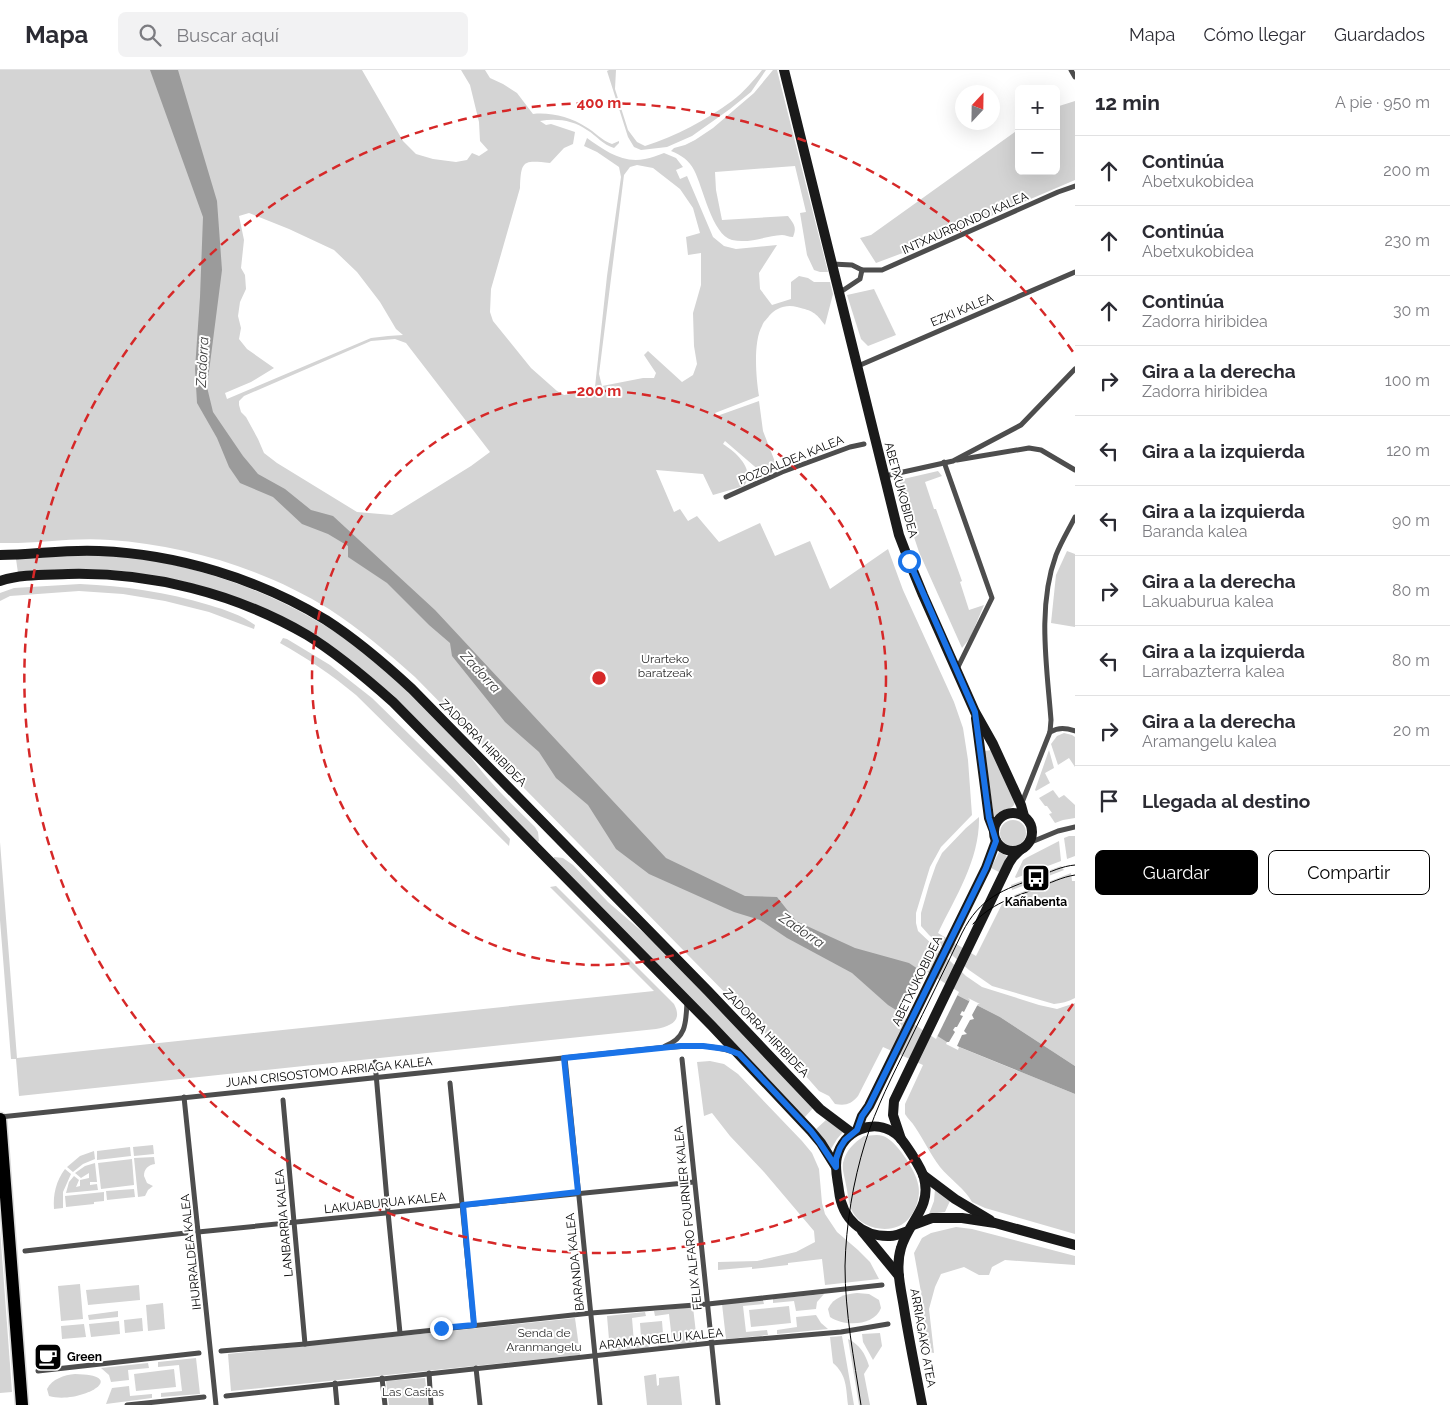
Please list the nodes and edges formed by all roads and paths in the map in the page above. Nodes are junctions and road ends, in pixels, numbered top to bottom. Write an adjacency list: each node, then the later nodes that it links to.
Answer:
1 (784, 70): 5 (main road, ABETXUKOBIDEA)
2 (1071, 70): 3 (street)
3 (1075, 77)
4 (1075, 186): 6 (street, INTXAURRONDO KALEA)
5 (832, 264): 6 (street, INTXAURRONDO KALEA); 8 (main road, ABETXUKOBIDEA)
6 (862, 270): 8 (street)
7 (1075, 272): 9 (street, EZKI KALEA)
8 (839, 293): 9 (main road, ABETXUKOBIDEA)
9 (858, 366): 15 (main road, ABETXUKOBIDEA)
10 (1075, 369): 12 (street)
11 (864, 444): 16 (street, POZOALDEA KALEA)
12 (953, 461): 13 (street); 14 (street)
13 (944, 462): 15 (street); 20 (street)
14 (1075, 470)
15 (884, 476): 20 (main road, ABETXUKOBIDEA)
16 (726, 496)
17 (1075, 517): 23 (street)
18 (0, 555): 41 (main road, ZADORRA HIRIBIDEA)
19 (0, 581): 30 (main road)
20 (957, 669): 21 (main road, ABETXUKOBIDEA)
21 (975, 712): 24 (main road, ABETXUKOBIDEA); 27 (main road, ABETXUKOBIDEA)
22 (1075, 731): 23 (street)
23 (1050, 732): 24 (street)
24 (1021, 805): 25 (main road, ABETXUKOBIDEA)
25 (1024, 816): 27 (main road); 28 (main road)
26 (1075, 827): 28 (street)
27 (995, 836): 29 (main road); 41 (main road, ABETXUKOBIDEA)
28 (1029, 843): 29 (main road)
29 (1020, 850): 42 (main road)
30 (687, 1001): 31 (street, JUAN CRISOSTOMO ARRIAGA KALEA); 32 (main road)
31 (660, 1048): 32 (street, JUAN CRISOSTOMO ARRIAGA KALEA); 33 (street, JUAN CRISOSTOMO ARRIAGA KALEA)
32 (739, 1054): 43 (main road)
33 (564, 1058): 36 (street, JUAN CRISOSTOMO ARRIAGA KALEA); 46 (street, BARANDA KALEA)
34 (682, 1059): 45 (street, FELIX ALFARO FOURNIER KALEA)
35 (375, 1062): 36 (street)
36 (376, 1077): 38 (street, JUAN CRISOSTOMO ARRIAGA KALEA); 48 (street)
37 (450, 1083): 47 (street)
38 (184, 1097): 40 (street, JUAN CRISOSTOMO ARRIAGA KALEA); 53 (street, IHURRALDEA KALEA)
39 (283, 1100): 49 (street, LANBARRIA KALEA)
40 (0, 1118): 76 (main road)
41 (854, 1132): 42 (main road); 43 (main road)
42 (902, 1140): 44 (main road)
43 (836, 1167): 51 (main road)
44 (923, 1175): 50 (main road); 52 (main road)
45 (694, 1182): 46 (street, LAKUABURUA KALEA); 59 (street, FELIX ALFARO FOURNIER KALEA)
46 (578, 1192): 47 (street, LAKUABURUA KALEA); 60 (street, BARANDA KALEA)
47 (463, 1205): 48 (street, LAKUABURUA KALEA); 62 (street)
48 (388, 1212): 49 (street, LAKUABURUA KALEA); 63 (street)
49 (295, 1222): 53 (street, LAKUABURUA KALEA); 65 (street, LANBARRIA KALEA)
50 (995, 1223): 52 (main road); 55 (main road)
51 (860, 1228): 52 (main road); 57 (main road, ARRIAGAKO ATEA)
52 (910, 1228): 57 (main road, ARRIAGAKO ATEA)
53 (198, 1232): 78 (street, IHURRALDEA KALEA)
54 (186, 1233): 56 (street)
55 (1075, 1245)
56 (26, 1251)
57 (899, 1276): 85 (main road, ARRIAGAKO ATEA)
58 (882, 1285): 59 (street)
59 (708, 1304): 60 (street); 64 (street, FELIX ALFARO FOURNIER KALEA)
60 (590, 1313): 62 (street); 68 (street, BARANDA KALEA)
61 (888, 1324): 64 (street, ARAMANGELU KALEA)
62 (474, 1325): 63 (street)
63 (400, 1333): 65 (street)
64 (711, 1343): 68 (street, ARAMANGELU KALEA); 84 (street, FELIX ALFARO FOURNIER KALEA)
65 (305, 1344): 66 (street)
66 (222, 1351)
67 (199, 1353): 70 (street)
68 (595, 1357): 69 (street, ARAMANGELU KALEA); 83 (street, BARANDA KALEA)
69 (476, 1368): 71 (street, ARAMANGELU KALEA); 82 (street)
70 (38, 1371)
71 (429, 1373): 72 (street, ARAMANGELU KALEA); 81 (street)
72 (382, 1378): 73 (street, ARAMANGELU KALEA); 80 (street)
73 (335, 1383): 74 (street, ARAMANGELU KALEA); 79 (street)
74 (226, 1396)
75 (204, 1397): 77 (street)
76 (22, 1405)
77 (127, 1405)
78 (216, 1405)
79 (337, 1405)
80 (385, 1405)
81 (431, 1405)
82 (480, 1405)
83 (600, 1405)
84 (718, 1405)
85 (922, 1405)

